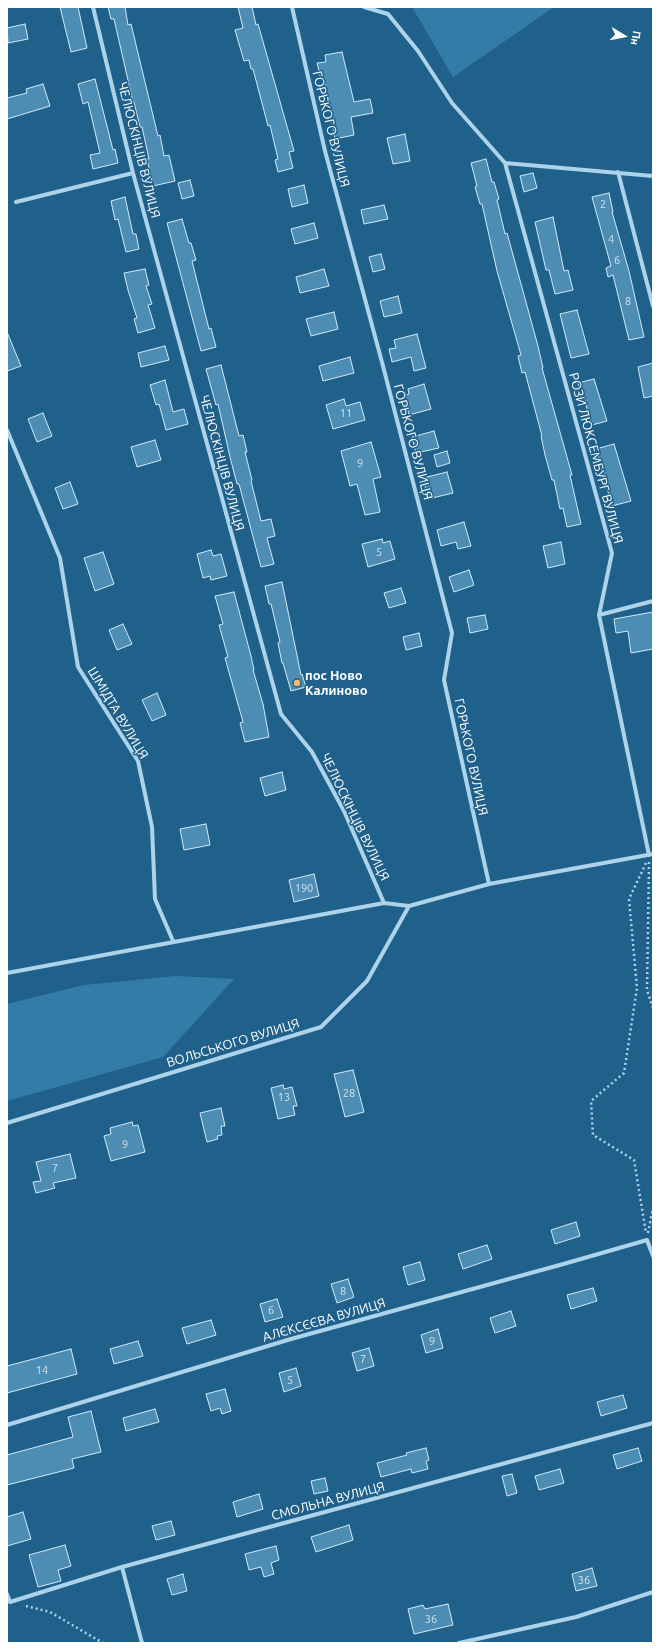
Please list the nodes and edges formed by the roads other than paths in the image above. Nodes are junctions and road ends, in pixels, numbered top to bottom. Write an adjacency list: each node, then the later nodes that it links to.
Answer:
1 (93, 7): 6 (street, ЧЕЛЮСКІНЦІВ ВУЛИЦЯ)
2 (292, 7): 14 (street, ГОРЬКОГО ВУЛИЦЯ)
3 (364, 7): 4 (street)
4 (505, 162): 5 (street); 12 (street, РОЗИ ЛЮКСЕМБУРГ ВУЛИЦЯ)
5 (618, 172): 7 (street); 9 (street)
6 (133, 173): 8 (street); 15 (street, ЧЕЛЮСКІНЦІВ ВУЛИЦЯ)
7 (653, 176)
8 (16, 202)
9 (653, 306)
10 (7, 430): 17 (street, ШМІДТА ВУЛИЦЯ)
11 (653, 601): 12 (street)
12 (599, 615): 13 (street, РОЗИ ЛЮКСЕМБУРГ ВУЛИЦЯ)
13 (651, 855): 14 (street)
14 (489, 884): 16 (street)
15 (384, 903): 16 (street); 17 (street)
16 (409, 906): 19 (street, ВОЛЬСЬКОГО ВУЛИЦЯ)
17 (173, 941): 18 (street)
18 (7, 973)
19 (7, 1123)
20 (653, 1256): 22 (street, АЛЄКСЄЄВА ВУЛИЦЯ)
21 (653, 1423): 23 (street, СМОЛЬНА ВУЛИЦЯ)
22 (7, 1425)
23 (122, 1567): 25 (street, СМОЛЬНА ВУЛИЦЯ); 26 (street)
24 (653, 1592): 27 (street)
25 (7, 1594)
26 (142, 1643)
27 (459, 1643)

